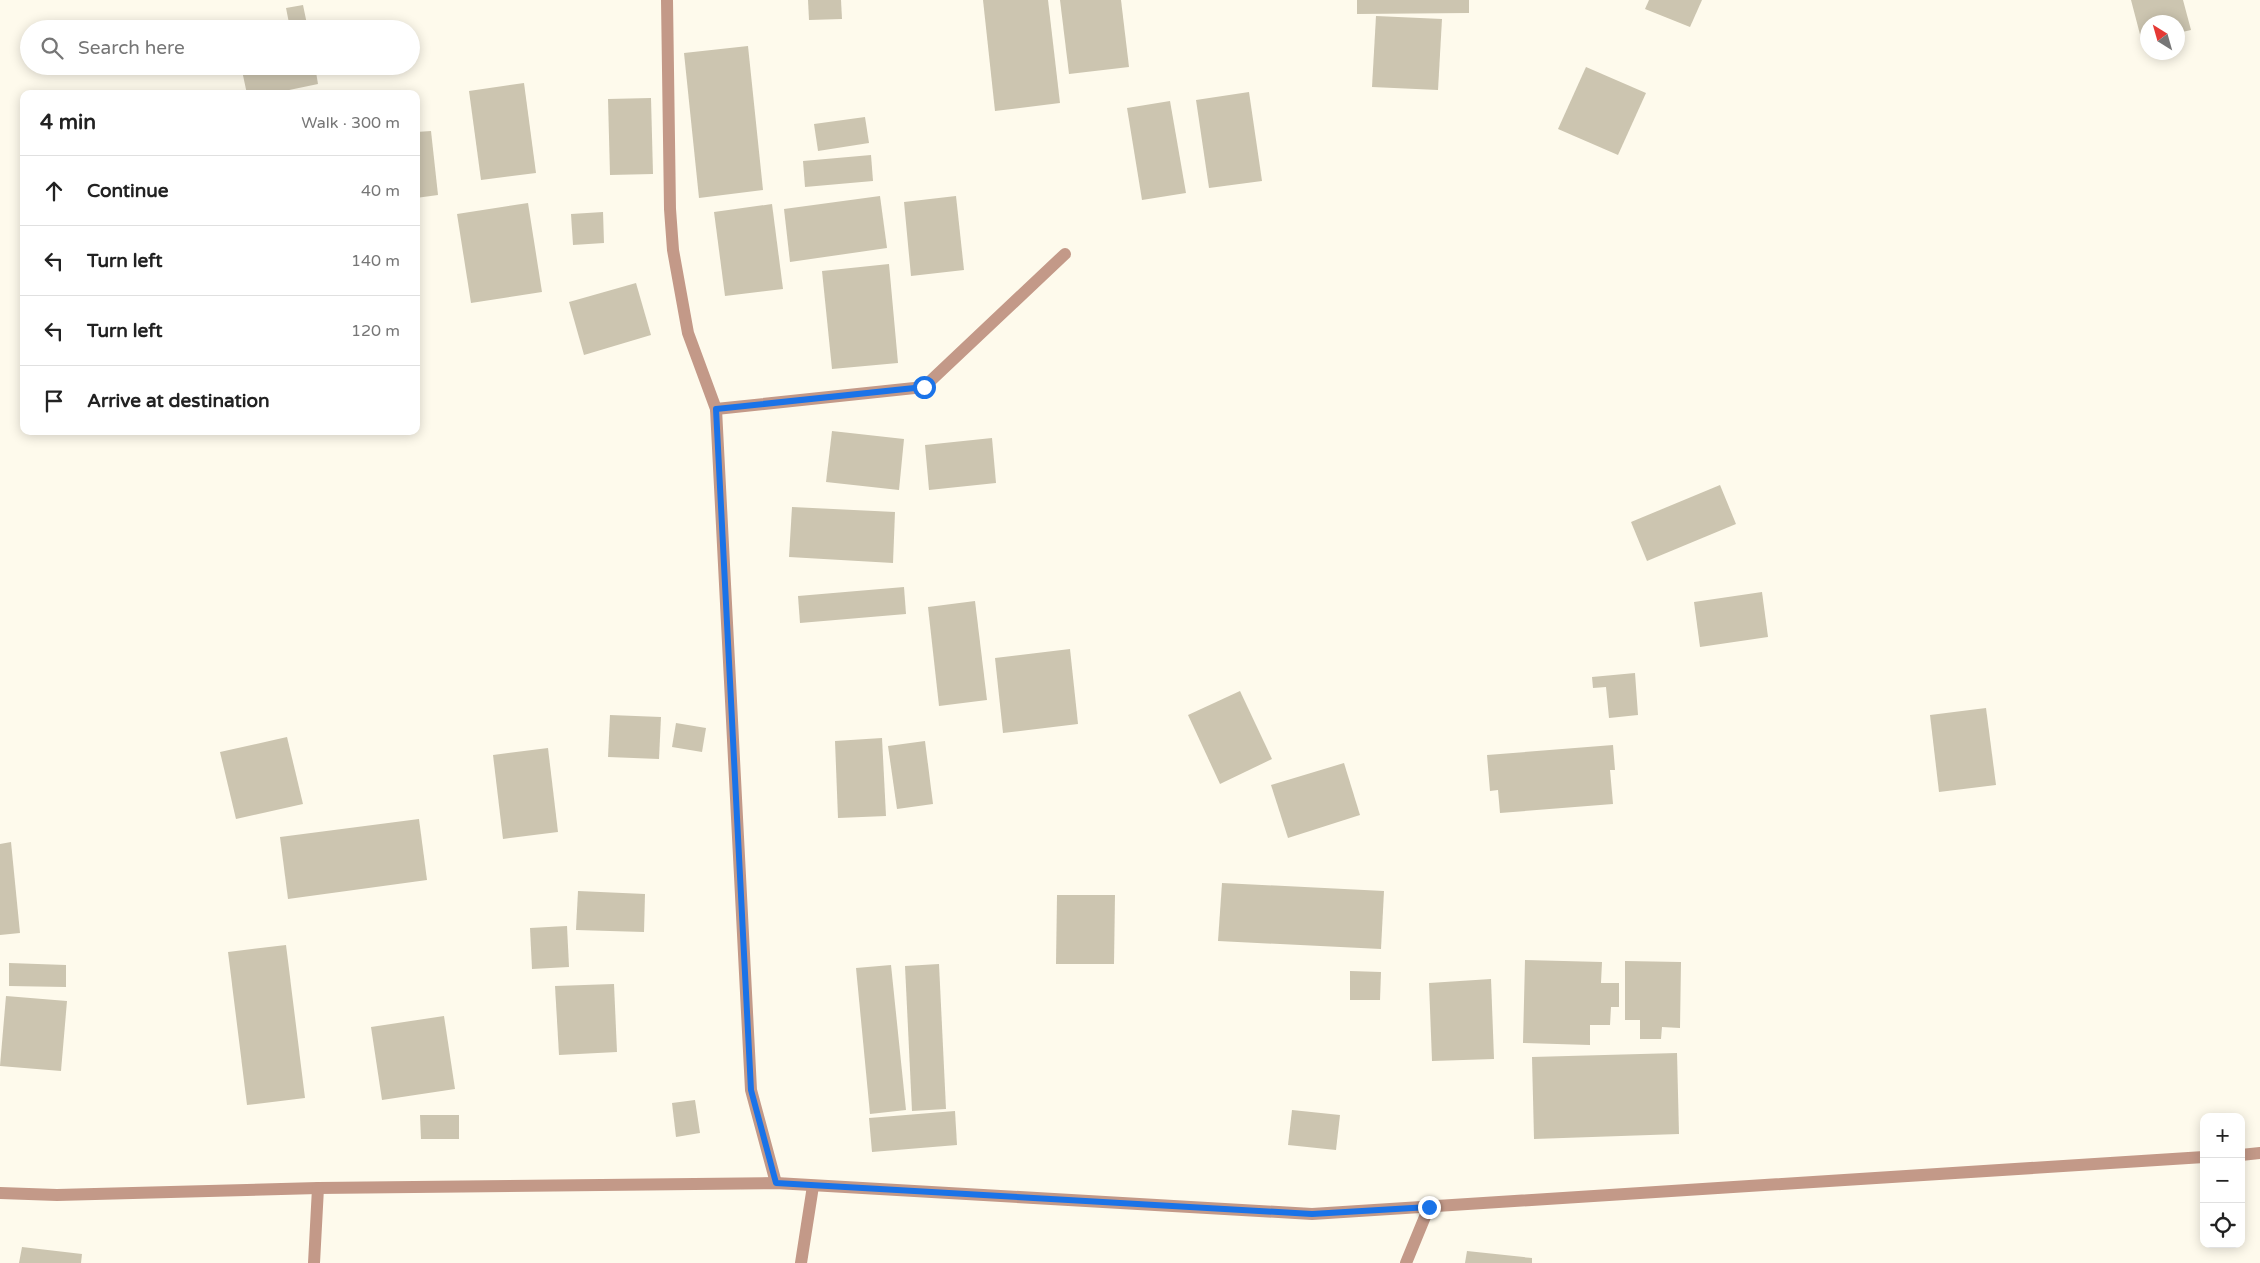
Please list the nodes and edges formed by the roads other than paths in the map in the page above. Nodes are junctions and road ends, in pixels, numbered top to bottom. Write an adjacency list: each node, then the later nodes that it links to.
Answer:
1 (667, 0): 3 (street)
2 (1065, 254): 3 (street)
3 (716, 409): 7 (street)
4 (2260, 1153): 5 (street)
5 (2245, 1154)
6 (2200, 1157): 11 (street)
7 (776, 1183): 8 (street); 9 (street)
8 (813, 1186): 11 (street); 13 (street)
9 (318, 1188): 10 (street); 12 (street)
10 (0, 1193)
11 (1429, 1207): 14 (street)
12 (314, 1263)
13 (801, 1263)
14 (1406, 1263)

